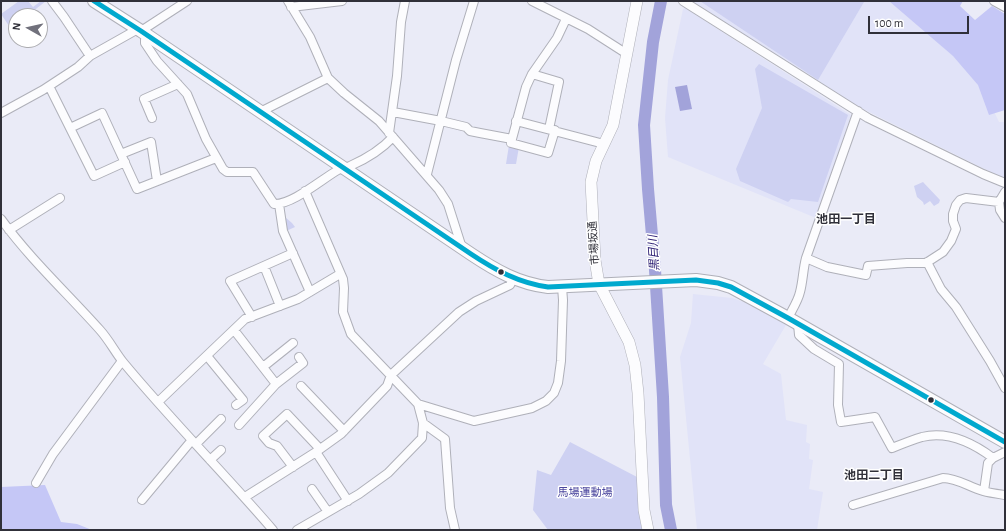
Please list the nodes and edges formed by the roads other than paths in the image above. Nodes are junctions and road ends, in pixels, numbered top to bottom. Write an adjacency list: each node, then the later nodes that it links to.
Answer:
1 (52, 1): 16 (street)
2 (94, 1): 14 (main road)
3 (187, 1): 14 (street)
4 (342, 1): 11 (street)
5 (405, 1): 23 (street)
6 (474, 1): 26 (street)
7 (532, 1): 13 (street)
8 (637, 1): 15 (street, 市場坂通)
9 (683, 1): 21 (street)
10 (994, 1): 12 (street)
11 (290, 4): 18 (street)
12 (1005, 7)
13 (566, 19): 15 (street); 17 (street)
14 (142, 31): 16 (street); 19 (street); 22 (main road)
15 (627, 54): 32 (street, 市場坂通)
16 (90, 56): 20 (street)
17 (532, 74): 27 (street); 29 (street)
18 (328, 78): 22 (street); 30 (street)
19 (178, 84): 25 (street); 34 (street)
20 (49, 86): 24 (street); 28 (street)
21 (858, 111): 38 (street); 49 (street)
22 (260, 112): 35 (main road)
23 (393, 112): 26 (street); 30 (street)
24 (1, 113)
25 (152, 118)
26 (441, 121): 31 (street); 36 (street)
27 (516, 121): 29 (street); 31 (street)
28 (70, 128): 33 (street); 33 (street)
29 (552, 130): 31 (street); 32 (street)
30 (391, 135): 35 (street); 36 (street)
31 (512, 139)
32 (604, 144): 54 (street, 市場坂通)
33 (123, 158): 37 (street); 37 (street)
34 (216, 158): 37 (street); 43 (street)
35 (344, 168): 39 (street); 47 (main road)
36 (427, 174): 47 (street)
37 (157, 181)
38 (1005, 183)
39 (305, 191): 43 (street); 52 (street)
40 (1005, 192): 42 (street)
41 (60, 198): 46 (street)
42 (999, 202): 44 (street); 50 (street)
43 (279, 204): 48 (street)
44 (1005, 218)
45 (1, 219): 46 (street)
46 (9, 230): 64 (street)
47 (462, 248): 53 (main road)
48 (293, 253): 51 (street); 56 (street)
49 (806, 258): 50 (street); 59 (street)
50 (927, 262): 69 (street)
51 (264, 266): 57 (street); 58 (street)
52 (340, 274): 56 (street); 66 (street)
53 (513, 278): 55 (main road); 66 (street)
54 (599, 284): 55 (main road); 59 (main road); 97 (street, 市場坂通)
55 (562, 287): 71 (street)
56 (310, 292): 57 (street)
57 (280, 306): 58 (street)
58 (252, 317): 60 (street)
59 (793, 321): 78 (main road); 82 (street)
60 (234, 330): 62 (street); 65 (street)
61 (293, 343): 65 (street)
62 (207, 356): 70 (street); 72 (street)
63 (299, 357): 67 (street)
64 (122, 361): 70 (street); 85 (street)
65 (263, 367): 67 (street)
66 (391, 375): 71 (street); 76 (street)
67 (276, 384): 75 (street)
68 (301, 386): 76 (street)
69 (1005, 388)
70 (158, 402): 77 (street)
71 (418, 404): 74 (street)
72 (236, 405)
73 (221, 419): 77 (street)
74 (423, 423): 91 (street); 96 (street)
75 (239, 425)
76 (344, 431): 80 (street)
77 (194, 442): 83 (street); 90 (street)
78 (1005, 442)
79 (221, 450): 83 (street)
80 (318, 451): 84 (street); 84 (street); 91 (street)
81 (1005, 452): 82 (street)
82 (993, 458): 87 (street)
83 (210, 460): 89 (street)
84 (293, 467): 89 (street)
85 (36, 483)
86 (312, 489): 93 (street)
87 (984, 491): 88 (street); 92 (street)
88 (1005, 495)
89 (245, 497): 94 (street)
90 (142, 500)
91 (348, 501): 93 (street)
92 (853, 505)
93 (328, 512): 95 (street)
94 (273, 530)
95 (297, 530)
96 (455, 530)
97 (648, 530)

